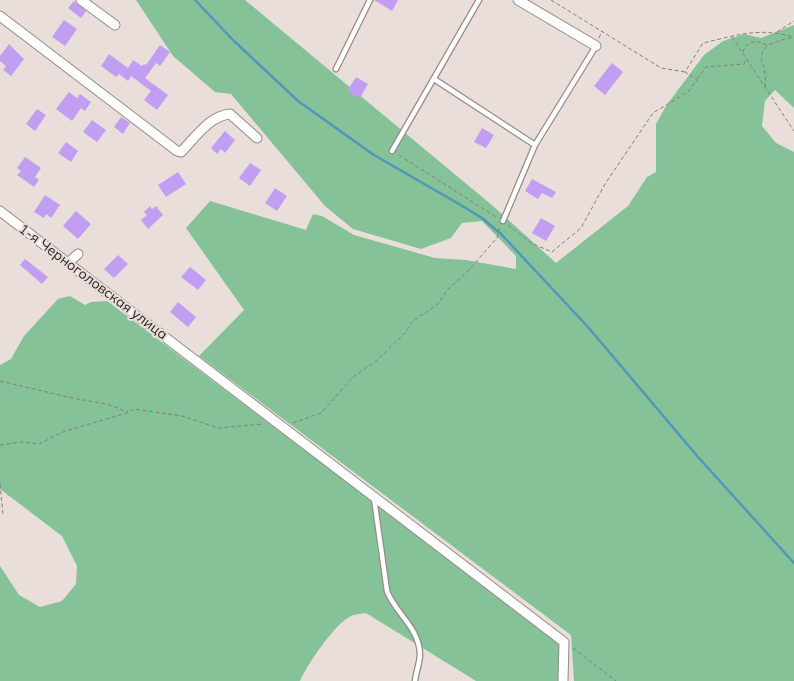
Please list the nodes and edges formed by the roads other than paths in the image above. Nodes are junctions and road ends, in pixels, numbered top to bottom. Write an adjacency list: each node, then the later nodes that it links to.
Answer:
1 (82, 0): 6 (street)
2 (370, 0): 8 (lane)
3 (479, 0): 9 (lane)
4 (518, 0): 7 (street)
5 (0, 16): 10 (street)
6 (116, 25)
7 (596, 46): 11 (lane)
8 (336, 69)
9 (434, 79): 11 (lane); 12 (lane)
10 (257, 138)
11 (535, 145): 14 (lane)
12 (392, 151)
13 (0, 211): 16 (street, 1-я Черноголовская улица)
14 (502, 221)
15 (78, 254): 16 (street)
16 (68, 263): 17 (street, 1-я Черноголовская улица)
17 (374, 496): 18 (lane); 19 (street, 1-я Черноголовская улица)
18 (415, 681)
19 (563, 681)

